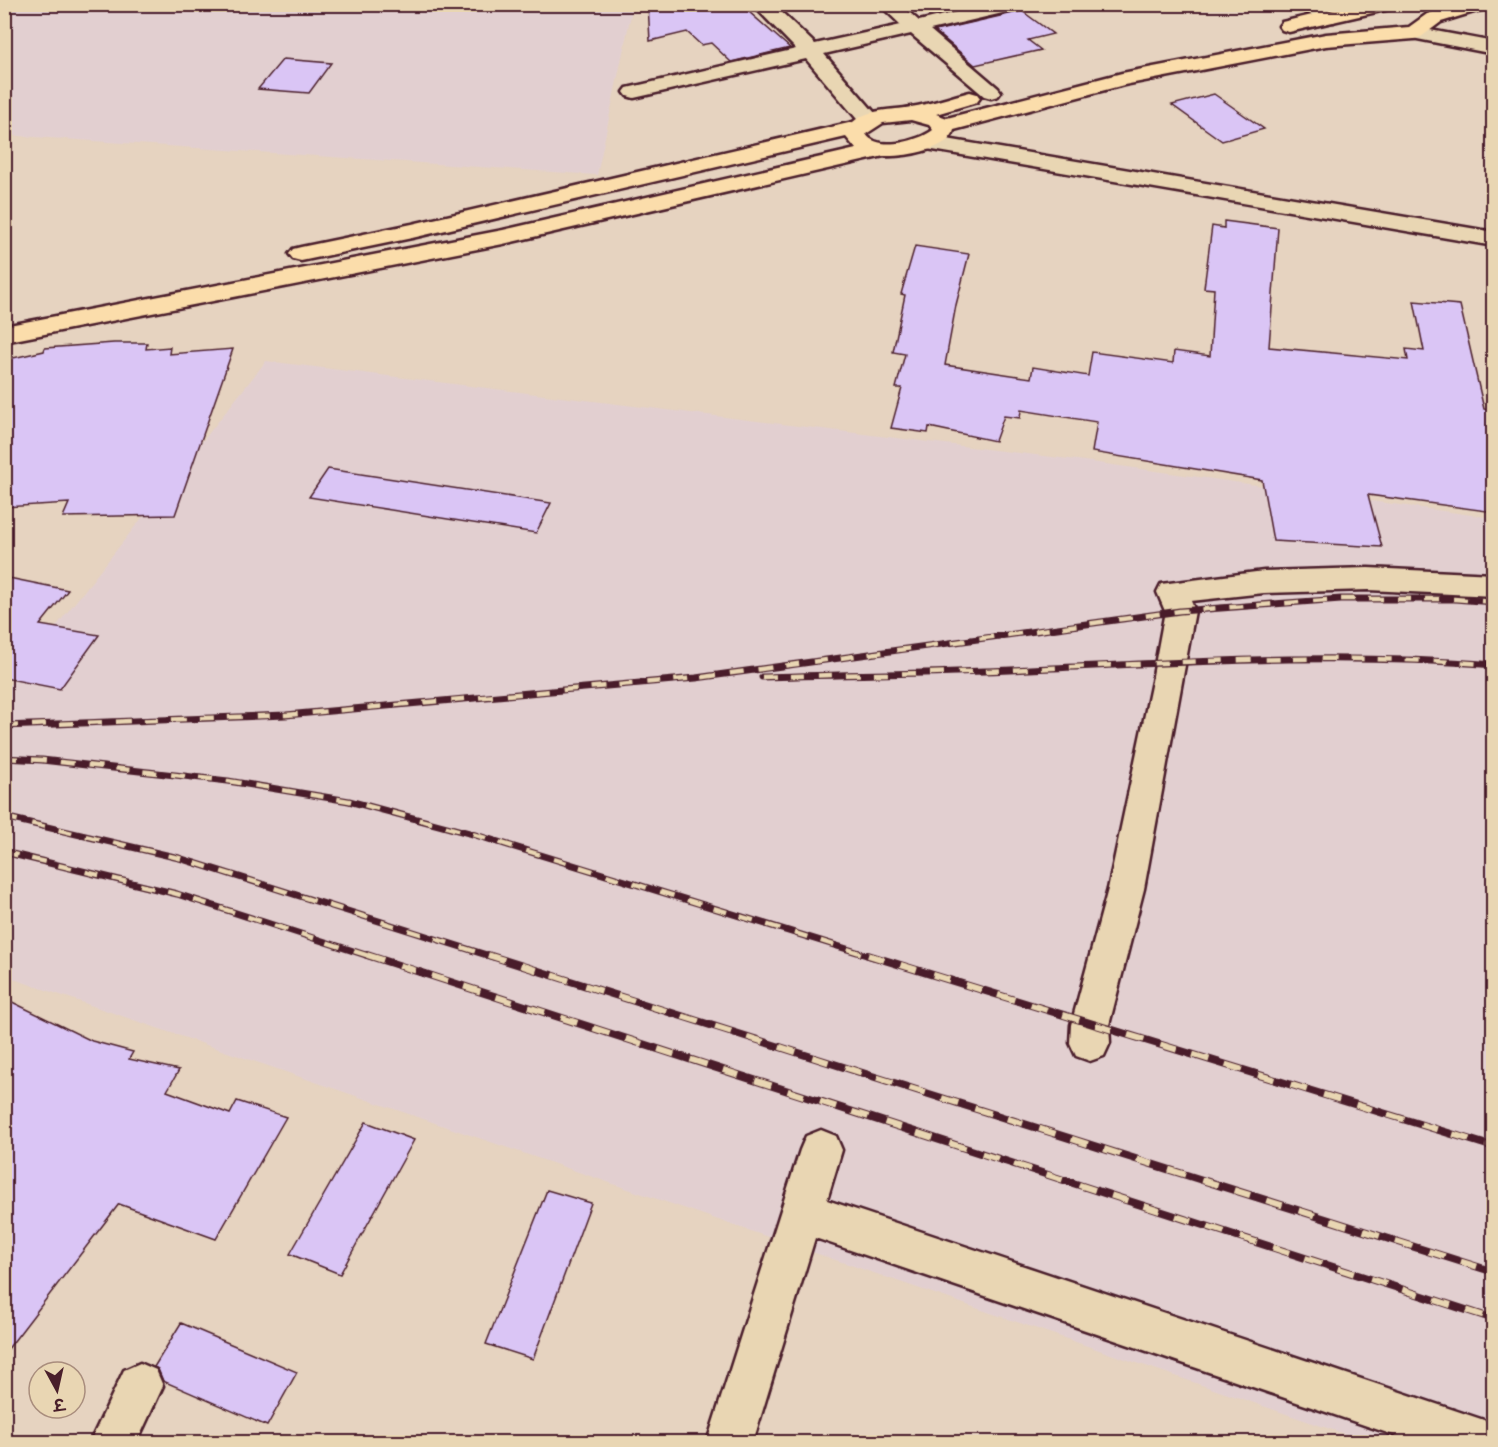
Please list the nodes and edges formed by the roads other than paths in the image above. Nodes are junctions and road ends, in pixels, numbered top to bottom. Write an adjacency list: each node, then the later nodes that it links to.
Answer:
1 (761, 4): 15 (street)
2 (888, 4): 9 (street)
3 (1017, 4): 9 (street)
4 (1387, 4): 7 (main road)
5 (1480, 4): 8 (main road)
6 (1416, 7): 8 (main road)
7 (1305, 14): 10 (main road); 12 (main road)
8 (1434, 18): 11 (main road)
9 (915, 28): 15 (street); 19 (street)
10 (1268, 30)
11 (1414, 33): 12 (main road); 14 (street)
12 (1326, 40): 22 (main road)
13 (1188, 47): 16 (main road)
14 (1494, 48)
15 (811, 52): 18 (street); 21 (street)
16 (1096, 66)
17 (1012, 87): 19 (main road)
18 (634, 92)
19 (991, 92): 20 (main road)
20 (911, 114): 21 (main road); 22 (main road)
21 (864, 123): 23 (main road); 26 (main road)
22 (938, 134): 23 (main road); 24 (street); 25 (street)
23 (886, 149): 27 (main road)
24 (1494, 225)
25 (1494, 239)
26 (163, 281)
27 (4, 334)
28 (1494, 585): 29 (street)
29 (1090, 1043)
30 (821, 1150): 31 (street)
31 (801, 1212): 34 (street); 35 (street)
32 (140, 1386): 33 (street)
33 (113, 1443)
34 (730, 1443)
35 (1481, 1443)

